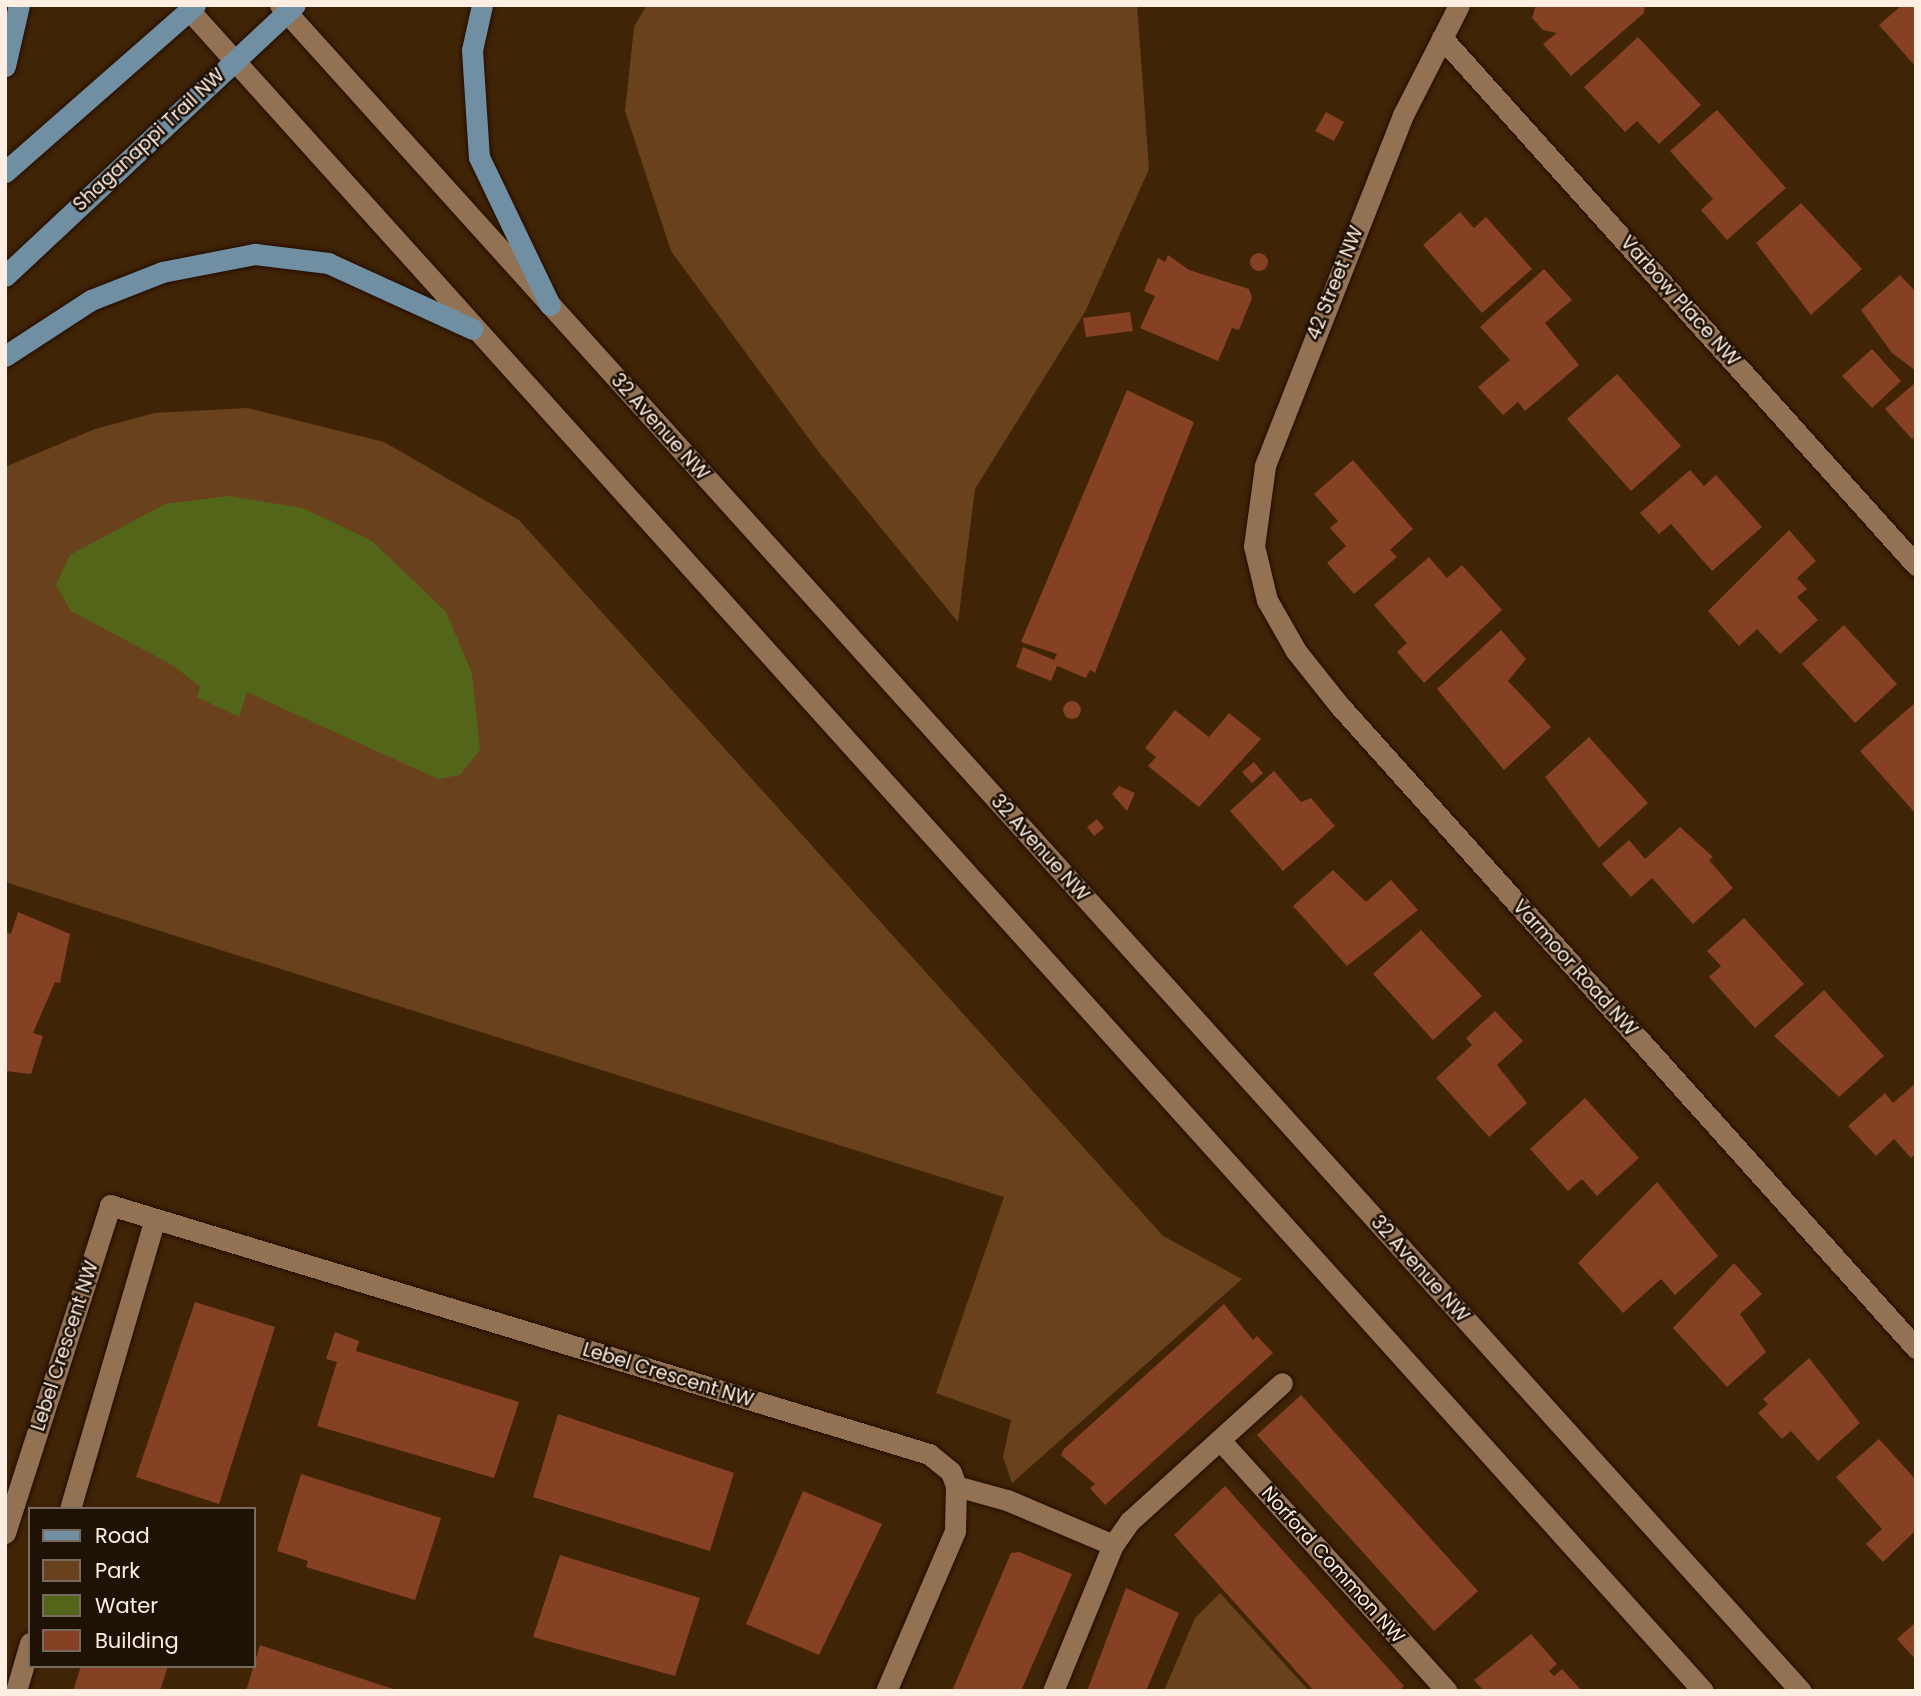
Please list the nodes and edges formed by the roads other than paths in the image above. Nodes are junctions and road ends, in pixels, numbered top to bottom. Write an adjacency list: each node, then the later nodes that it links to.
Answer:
1 (19, 5): 8 (main road)
2 (482, 5): 11 (main road)
3 (1459, 5): 6 (street, 42 Street NW)
4 (192, 8): 7 (street); 9 (main road)
5 (287, 8): 7 (main road, Shaganappi Trail NW); 11 (street, 32 Avenue NW)
6 (1442, 38): 14 (street, Varbow Place NW); 15 (street, 42 Street NW)
7 (233, 61): 10 (main road, Shaganappi Trail NW); 12 (street)
8 (5, 66)
9 (5, 172)
10 (5, 276)
11 (550, 305): 30 (street, 32 Avenue NW)
12 (472, 329): 13 (main road); 29 (street)
13 (5, 356)
14 (1916, 565)
15 (1258, 573): 17 (street, Varmoor Road NW)
16 (155, 1219): 20 (street, Lebel Crescent NW); 21 (street); 22 (street, Lebel Crescent NW)
17 (1916, 1348)
18 (1282, 1383): 19 (street)
19 (1220, 1440): 23 (street); 28 (street, Norford Common NW)
20 (957, 1486): 23 (street); 26 (street)
21 (71, 1507)
22 (5, 1533)
23 (1112, 1545): 27 (street)
24 (28, 1650): 25 (street)
25 (16, 1691)
26 (886, 1691)
27 (1054, 1691)
28 (1447, 1691)
29 (1703, 1691)
30 (1801, 1691)

